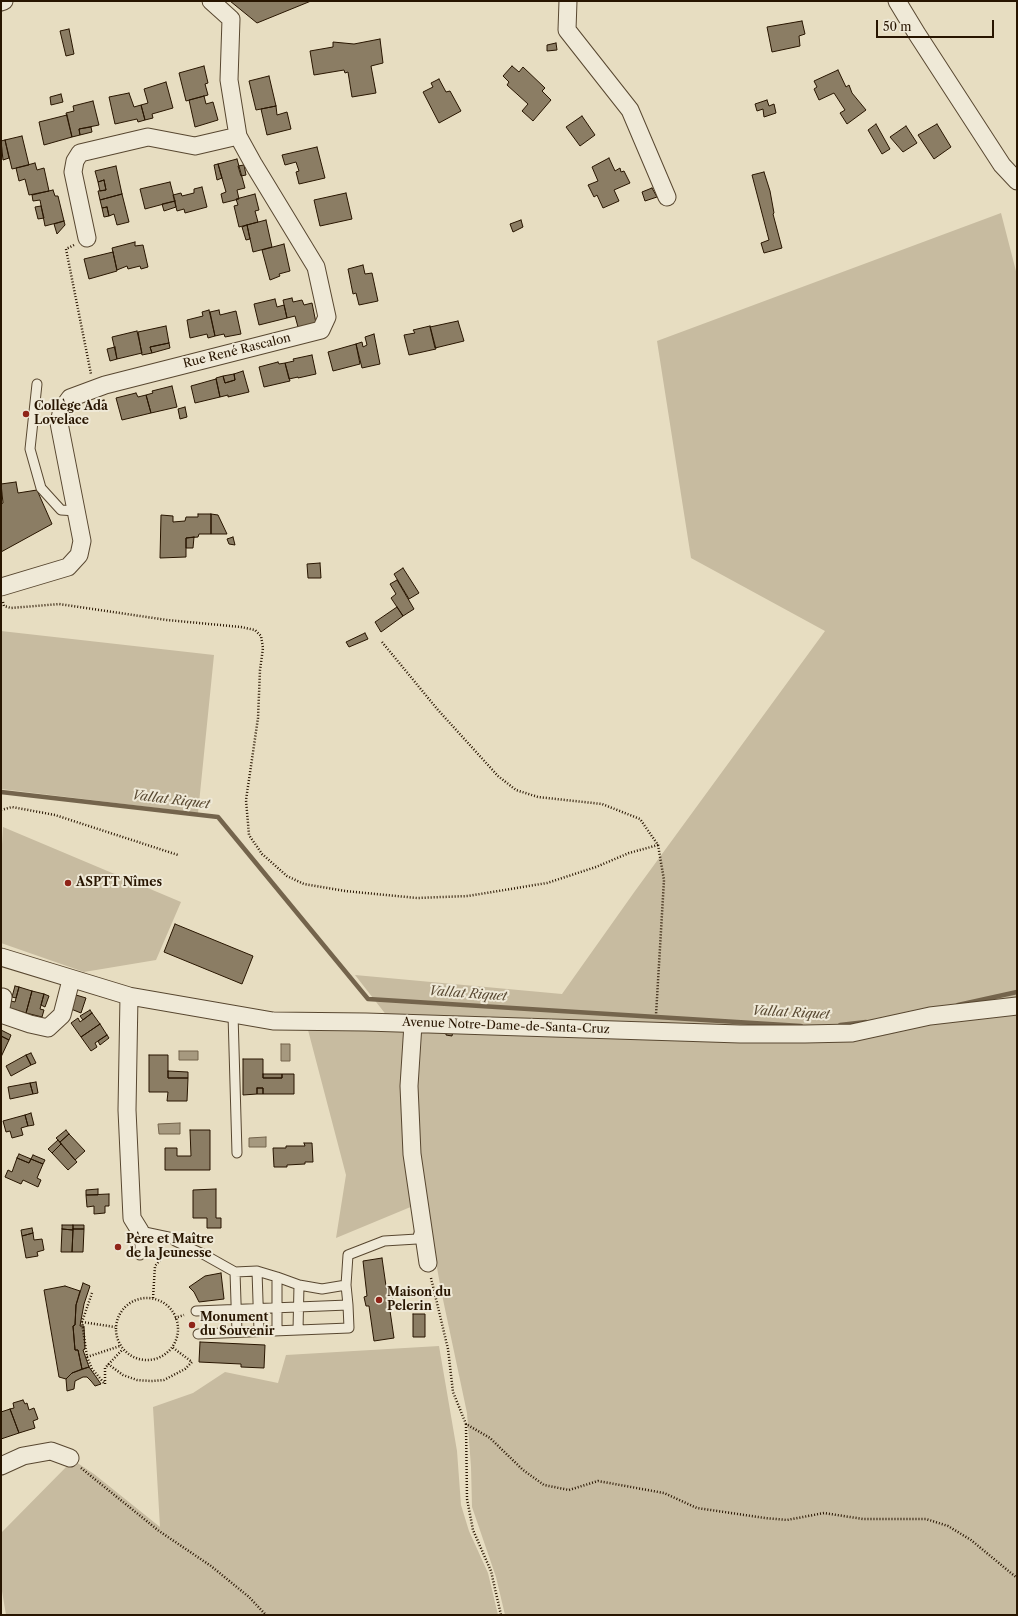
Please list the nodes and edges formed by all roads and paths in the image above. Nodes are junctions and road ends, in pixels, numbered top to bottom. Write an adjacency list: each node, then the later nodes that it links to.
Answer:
1 (210, 1): 4 (street, Rue René Rascalon)
2 (568, 1): 6 (street)
3 (897, 1): 5 (street)
4 (238, 136): 7 (street); 9 (street, Rue René Rascalon)
5 (1017, 181)
6 (667, 197)
7 (87, 238): 9 (path)
8 (37, 384): 10 (lane)
9 (94, 389): 10 (street, Rue René Rascalon)
10 (76, 511): 11 (street, Rue René Rascalon)
11 (1, 593): 14 (path)
12 (382, 642): 14 (path)
13 (1, 810): 15 (path)
14 (658, 845): 20 (path)
15 (178, 855)
16 (1, 957): 17 (street, Avenue Notre-Dame-de-Santa-Cruz)
17 (71, 980): 18 (street, Avenue Notre-Dame-de-Santa-Cruz); 21 (street)
18 (129, 996): 22 (street, Avenue Notre-Dame-de-Santa-Cruz); 26 (street)
19 (1017, 1006): 23 (street, Avenue Notre-Dame-de-Santa-Cruz)
20 (656, 1007)
21 (1, 1014)
22 (233, 1014): 23 (street, Avenue Notre-Dame-de-Santa-Cruz); 24 (lane)
23 (413, 1024): 25 (street)
24 (237, 1153)
25 (423, 1224): 29 (street); 34 (lane)
26 (136, 1225): 27 (lane); 28 (lane)
27 (175, 1242): 31 (lane); 36 (path)
28 (140, 1254)
29 (428, 1263): 55 (path)
30 (257, 1271): 31 (lane); 32 (lane); 40 (lane)
31 (235, 1272): 41 (lane)
32 (277, 1278): 33 (lane); 39 (lane)
33 (299, 1285): 34 (lane); 38 (lane)
34 (346, 1285): 37 (lane)
35 (92, 1293): 43 (path)
36 (153, 1298): 44 (path); 51 (path)
37 (348, 1305): 38 (lane); 46 (lane)
38 (299, 1307): 39 (lane); 46 (lane)
39 (277, 1308): 40 (lane); 45 (lane)
40 (258, 1309): 41 (lane); 47 (lane)
41 (236, 1310): 42 (lane); 48 (lane)
42 (196, 1311)
43 (82, 1322): 44 (path); 53 (path)
44 (115, 1327): 50 (path)
45 (277, 1330): 46 (lane); 47 (lane)
46 (298, 1330)
47 (259, 1331): 48 (lane)
48 (237, 1332): 49 (lane)
49 (198, 1334)
50 (120, 1346): 52 (path); 53 (path)
51 (172, 1347): 52 (path); 54 (path)
52 (122, 1350): 54 (path)
53 (88, 1357): 54 (path)
54 (108, 1364)
55 (466, 1424): 58 (path); 60 (path)
56 (70, 1458): 57 (street); 59 (path)
57 (1, 1466)
58 (1017, 1578)
59 (266, 1615)
60 (501, 1615)

